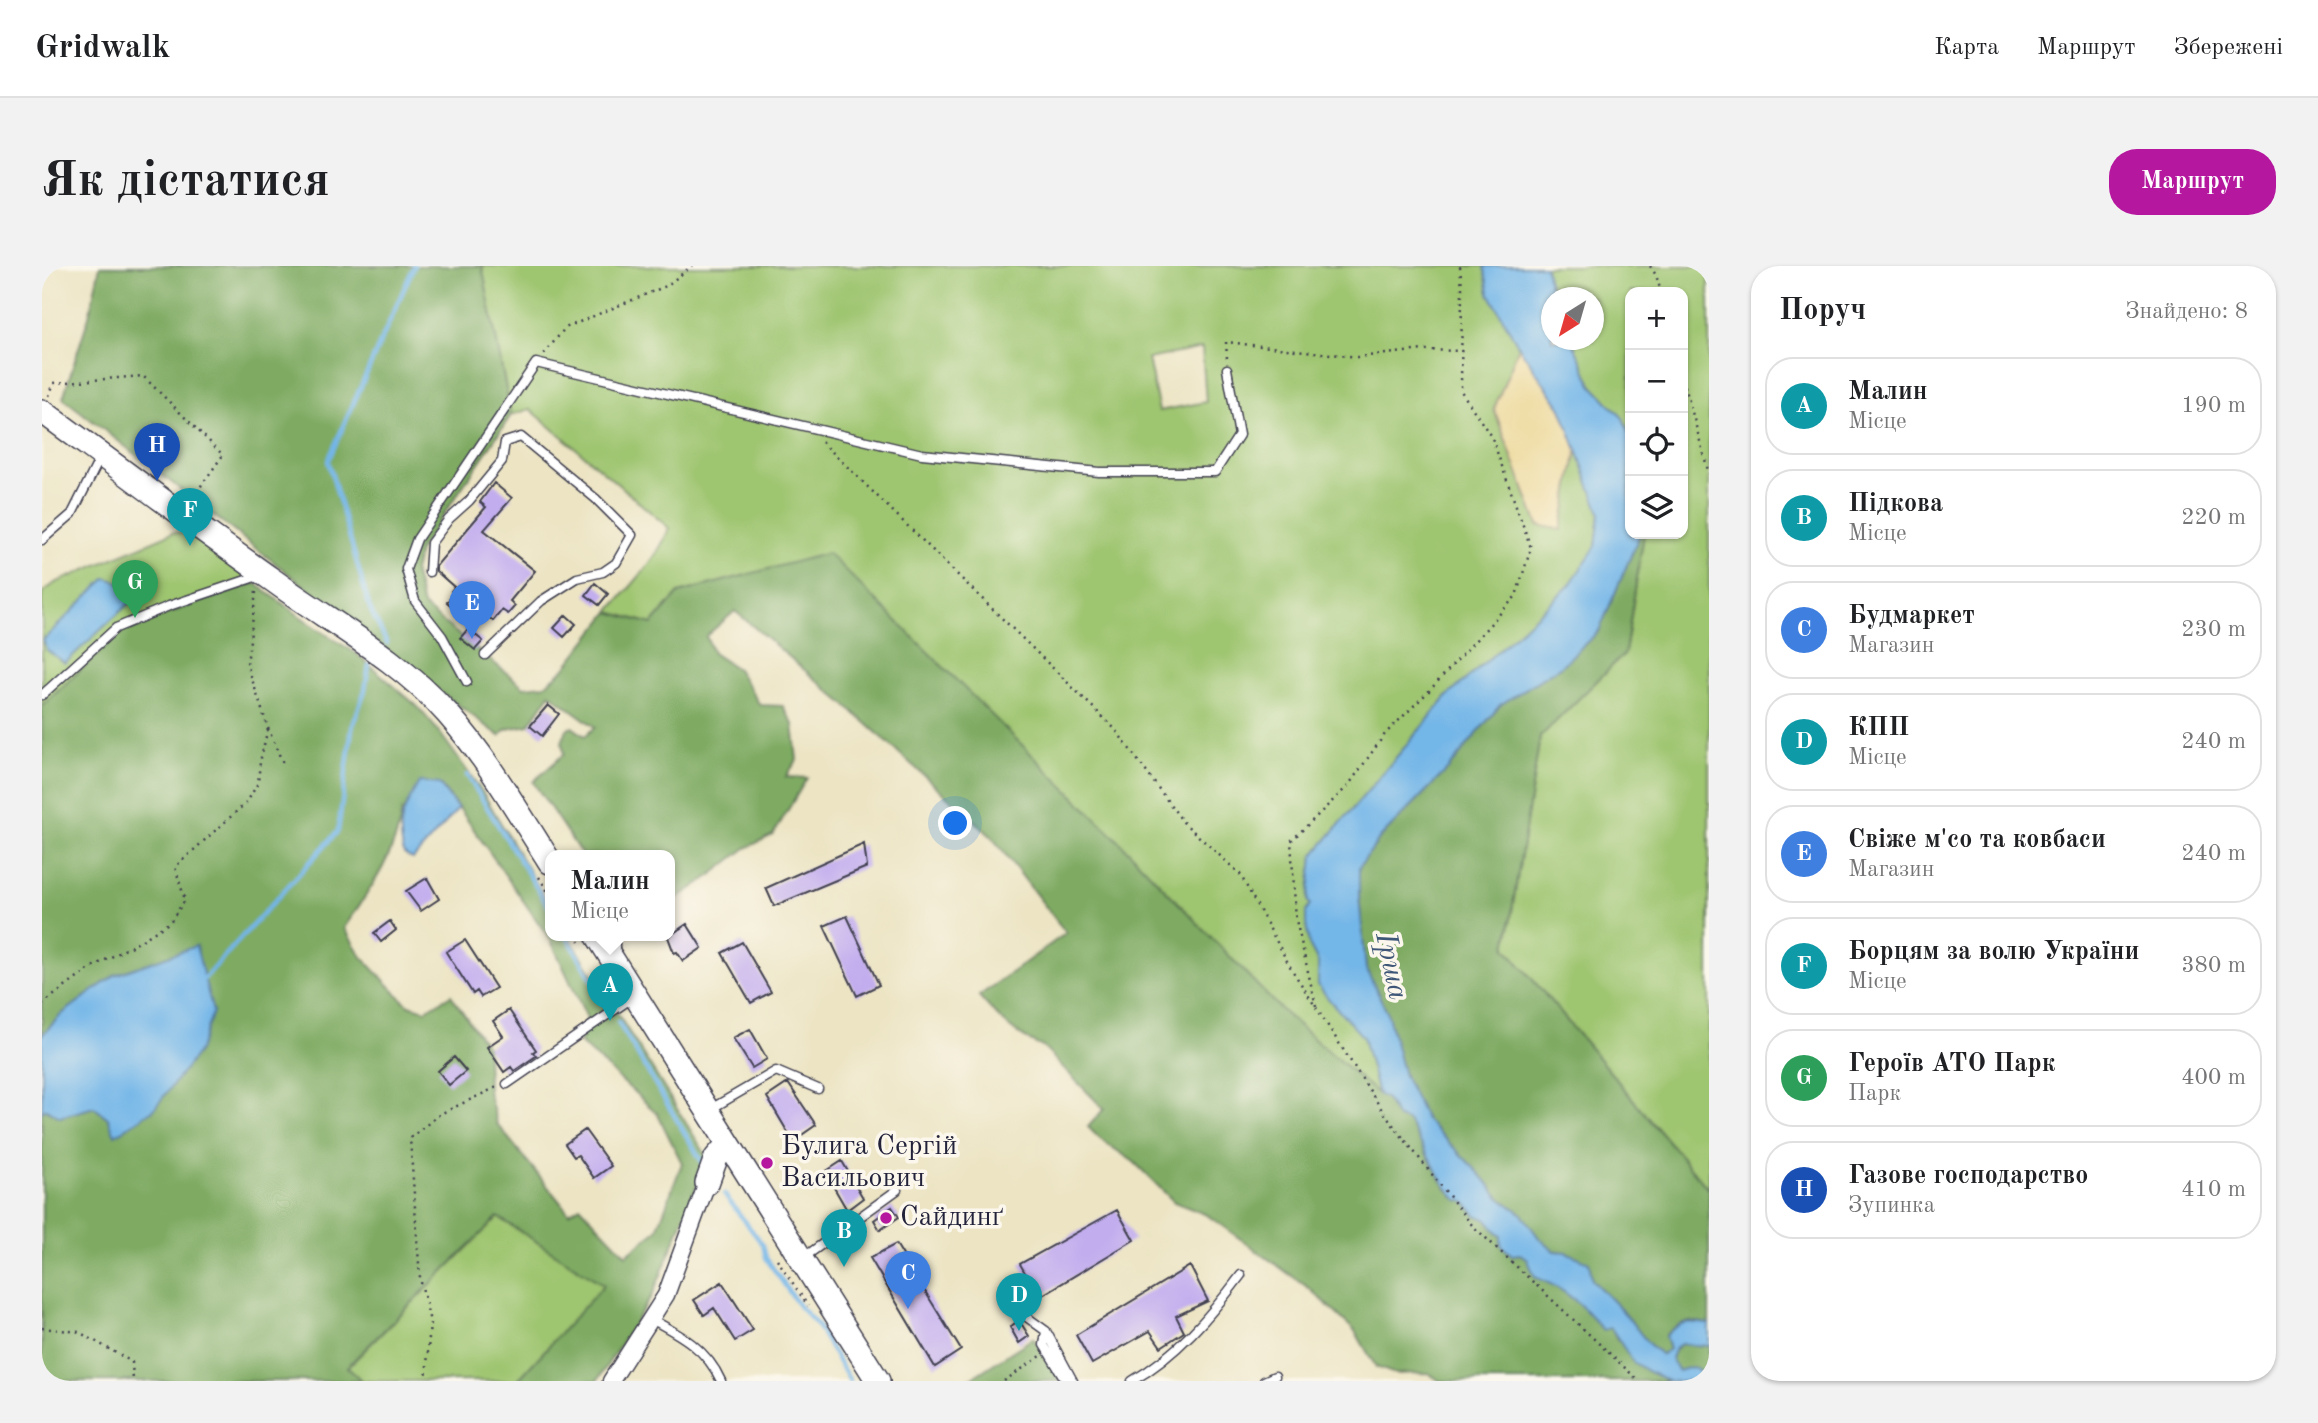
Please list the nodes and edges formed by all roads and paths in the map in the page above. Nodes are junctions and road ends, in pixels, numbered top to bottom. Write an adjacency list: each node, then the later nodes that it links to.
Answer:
1 (692, 266): 6 (path)
2 (1460, 266): 5 (path)
3 (1650, 266): 4 (path)
4 (1660, 287)
5 (1462, 351): 7 (path); 28 (path)
6 (536, 363): 7 (lane); 18 (lane)
7 (1227, 369)
8 (1688, 397): 12 (path)
9 (42, 412): 11 (street); 13 (path)
10 (830, 451): 28 (path)
11 (102, 456): 13 (street); 14 (lane)
12 (1709, 474)
13 (181, 514): 16 (street)
14 (42, 541)
15 (429, 572): 17 (lane)
16 (257, 577): 19 (lane); 20 (path); 22 (street)
17 (485, 655)
18 (467, 682)
19 (42, 695)
20 (268, 728): 21 (path); 27 (path)
21 (284, 766)
22 (544, 867)
23 (601, 941): 25 (street)
24 (615, 941): 25 (lane)
25 (615, 965): 26 (street)
26 (635, 997): 29 (lane); 31 (street)
27 (42, 1004)
28 (1317, 1009): 52 (path)
29 (507, 1084): 45 (path)
30 (818, 1089): 31 (lane)
31 (707, 1110): 32 (street)
32 (728, 1144): 33 (street); 35 (street)
33 (708, 1183): 38 (street)
34 (897, 1190): 35 (lane)
35 (801, 1259): 48 (street)
36 (1241, 1275): 50 (lane)
37 (1017, 1310): 40 (lane)
38 (651, 1320): 46 (street); 47 (lane)
39 (42, 1328): 44 (path)
40 (1046, 1331): 43 (lane); 43 (lane)
41 (1043, 1355): 49 (path)
42 (1275, 1376): 51 (lane)
43 (1068, 1380)
44 (133, 1381)
45 (426, 1381)
46 (611, 1381)
47 (721, 1381)
48 (878, 1381)
49 (1004, 1381)
50 (1132, 1381)
51 (1264, 1381)
52 (1639, 1381)

